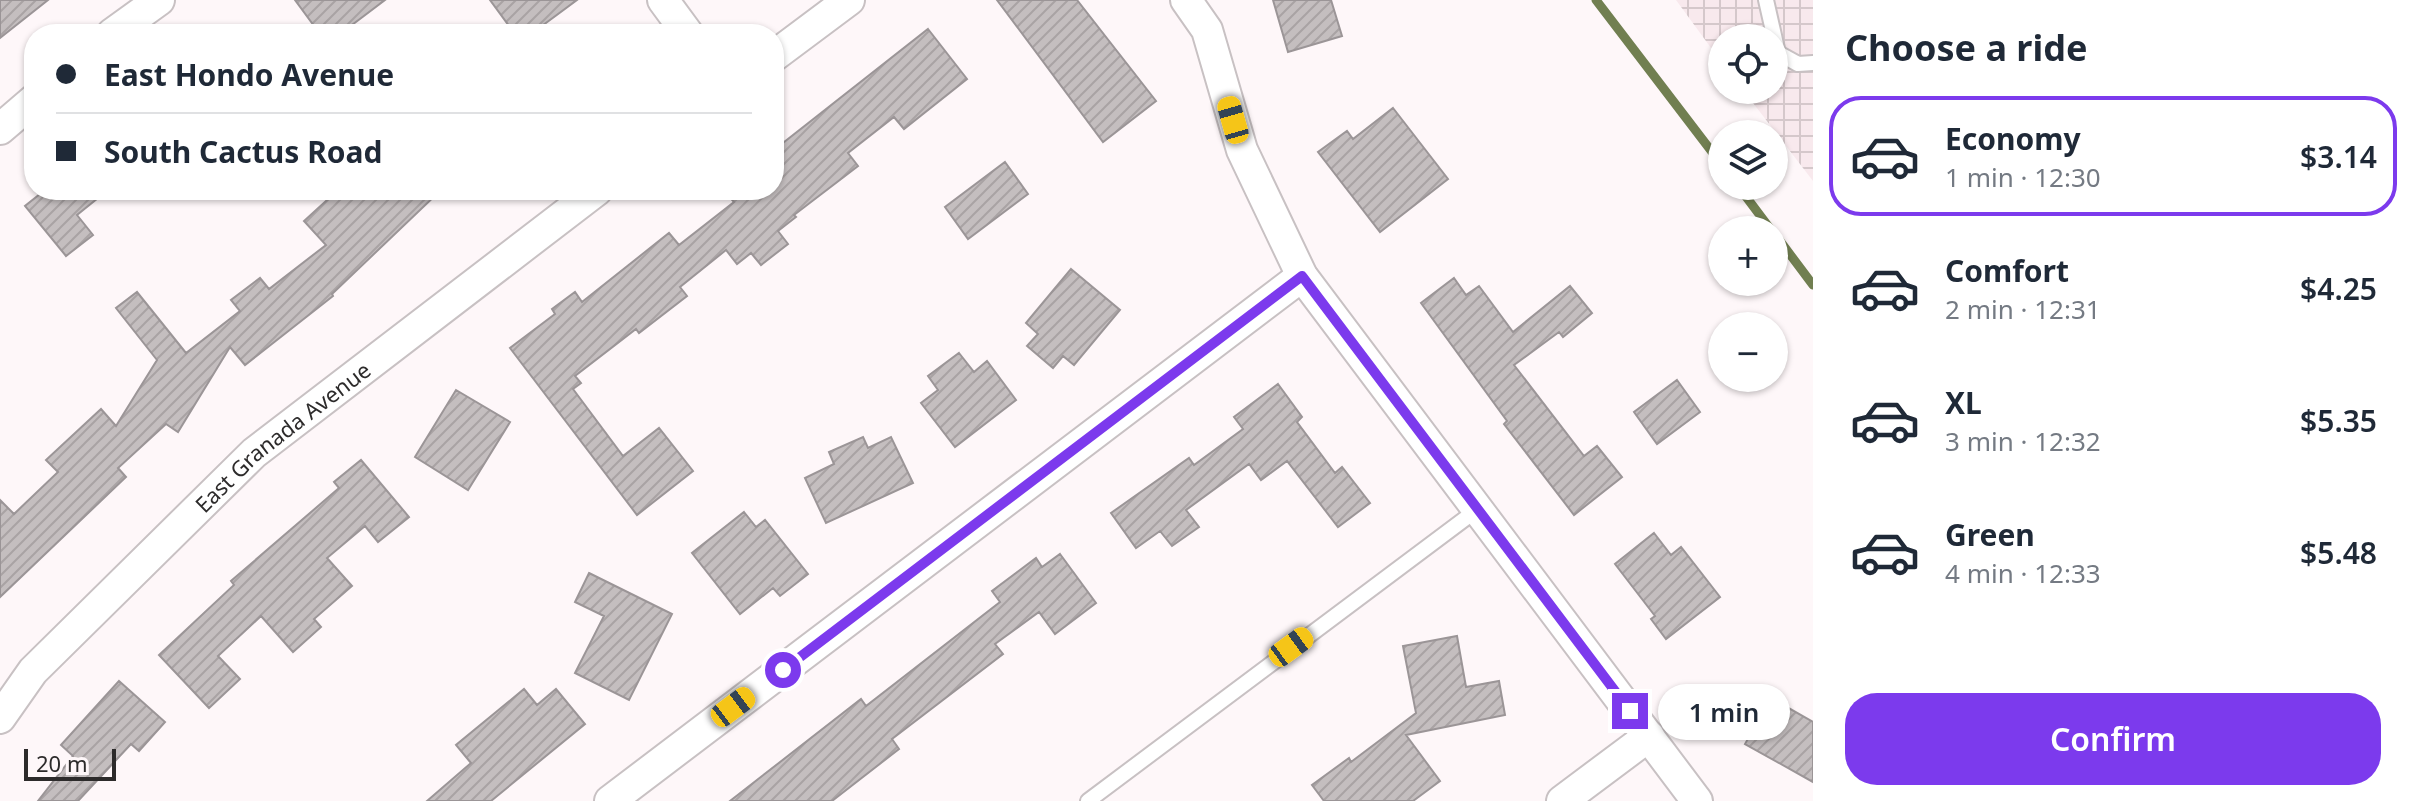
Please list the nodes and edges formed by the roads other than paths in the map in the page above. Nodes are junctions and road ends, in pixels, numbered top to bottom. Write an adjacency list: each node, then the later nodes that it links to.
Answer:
1 (159, 0): 6 (street)
2 (663, 0): 7 (street)
3 (849, 0): 8 (street)
4 (1186, 0): 13 (street)
5 (1766, 0): 9 (lane)
6 (126, 24)
7 (681, 24)
8 (784, 49)
9 (1813, 63)
10 (24, 109): 11 (street)
11 (0, 129)
12 (584, 200): 15 (street, East Granada Avenue)
13 (1302, 276): 14 (street); 17 (street)
14 (1478, 509): 16 (street); 18 (lane)
15 (0, 718)
16 (1649, 736): 19 (street); 20 (street)
17 (610, 801)
18 (1088, 801)
19 (1562, 801)
20 (1697, 801)

